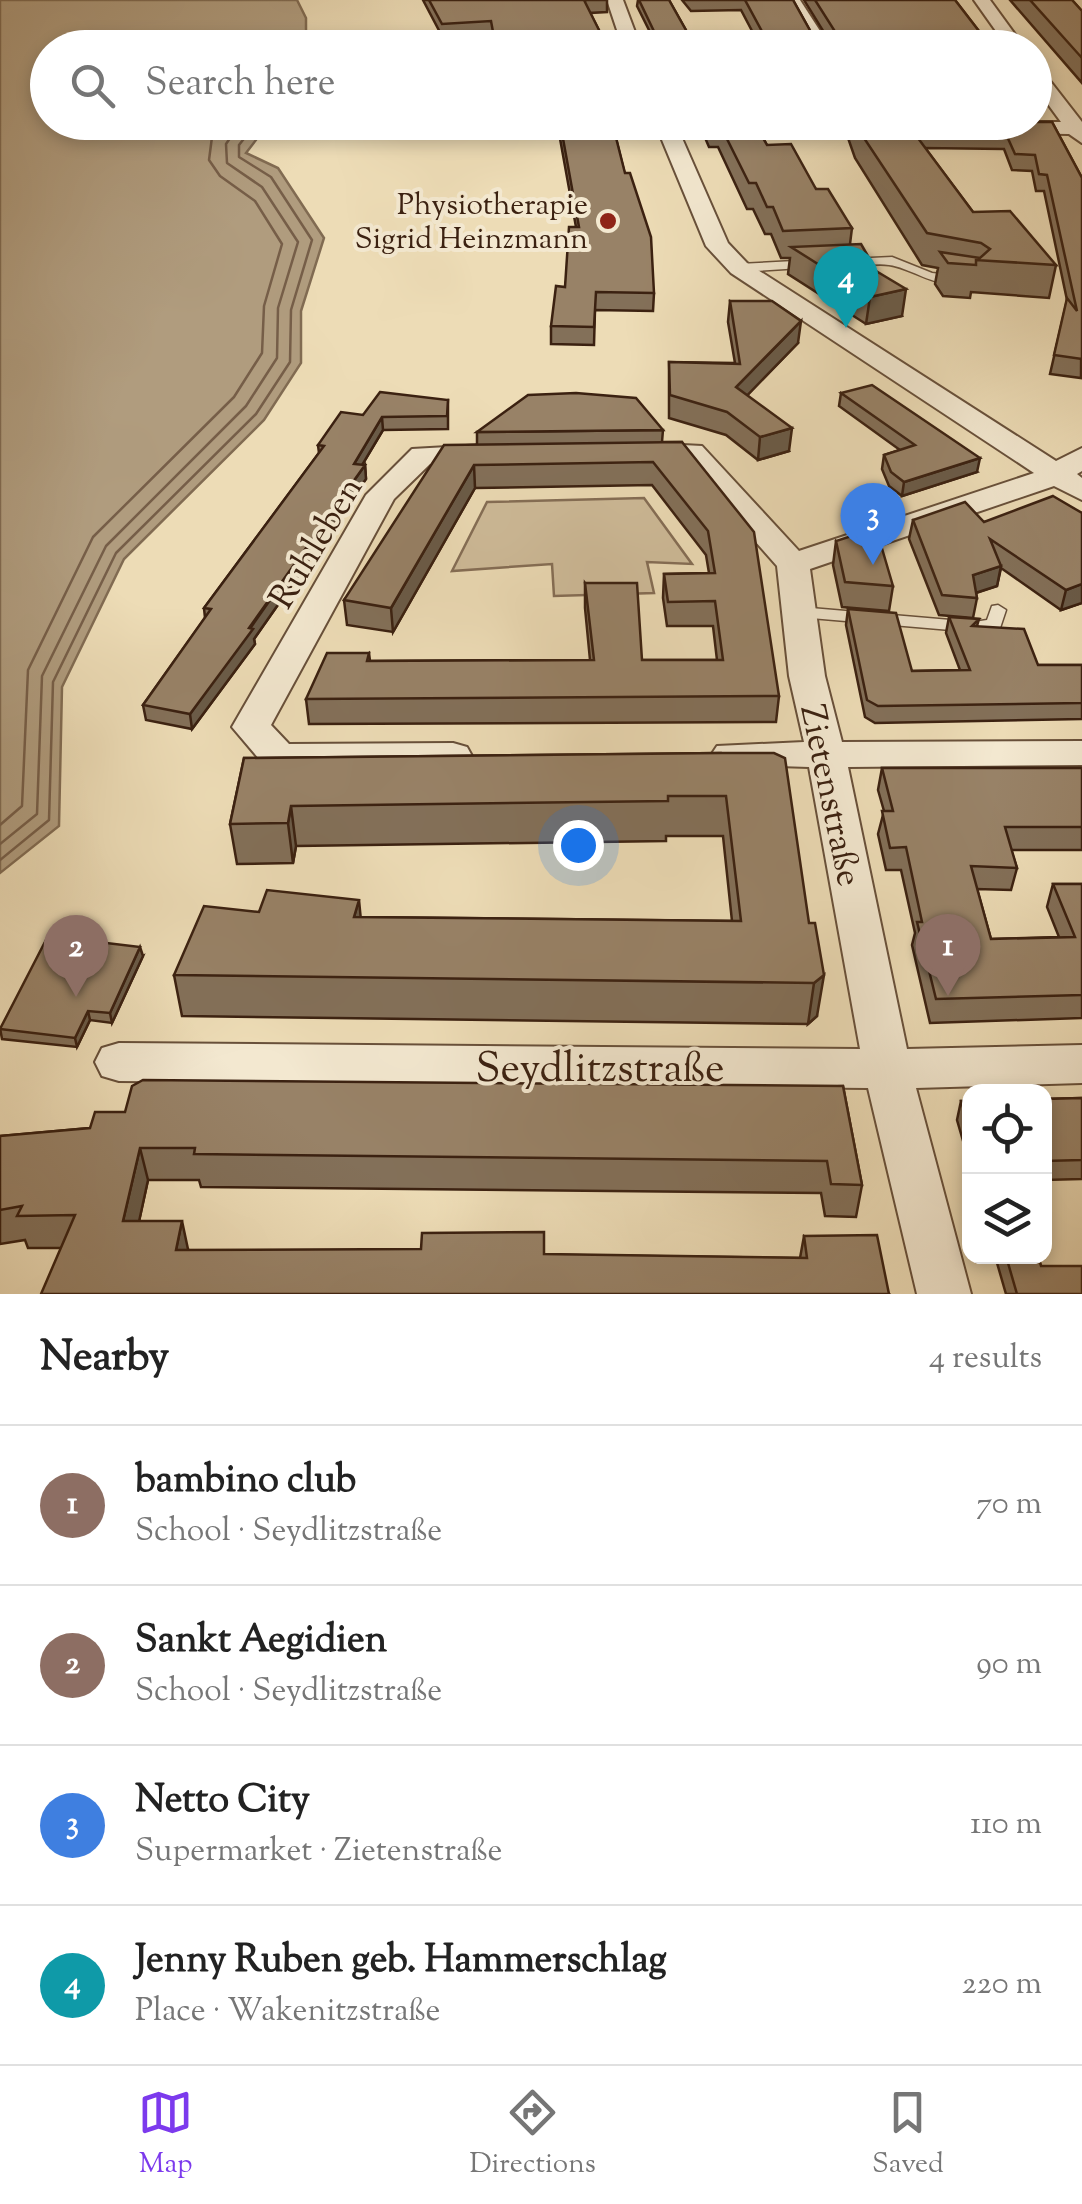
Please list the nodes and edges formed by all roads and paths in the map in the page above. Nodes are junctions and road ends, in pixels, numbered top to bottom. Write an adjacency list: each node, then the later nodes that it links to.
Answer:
1 (615, 0): 4 (street)
2 (792, 0): 5 (street)
3 (982, 0): 6 (street)
4 (626, 30)
5 (811, 30)
6 (1003, 30)
7 (1052, 95): 9 (street)
8 (1052, 130): 9 (street)
9 (1080, 131)
10 (672, 140): 11 (street)
11 (739, 268): 12 (lane); 15 (street)
12 (975, 282)
13 (615, 453): 16 (street)
14 (518, 454): 22 (street, Ruhleben)
15 (1073, 475): 16 (street)
16 (794, 564): 18 (street, Zietenstraße)
17 (998, 610): 18 (lane)
18 (799, 612): 21 (street, Zietenstraße)
19 (1082, 754): 21 (street)
20 (697, 755): 21 (street)
21 (826, 755): 25 (street, Zietenstraße)
22 (482, 756)
23 (119, 1062): 25 (street, Seydlitzstraße)
24 (1082, 1064): 25 (street, Seydlitzstraße)
25 (887, 1069): 26 (street, Zietenstraße)
26 (944, 1294)

